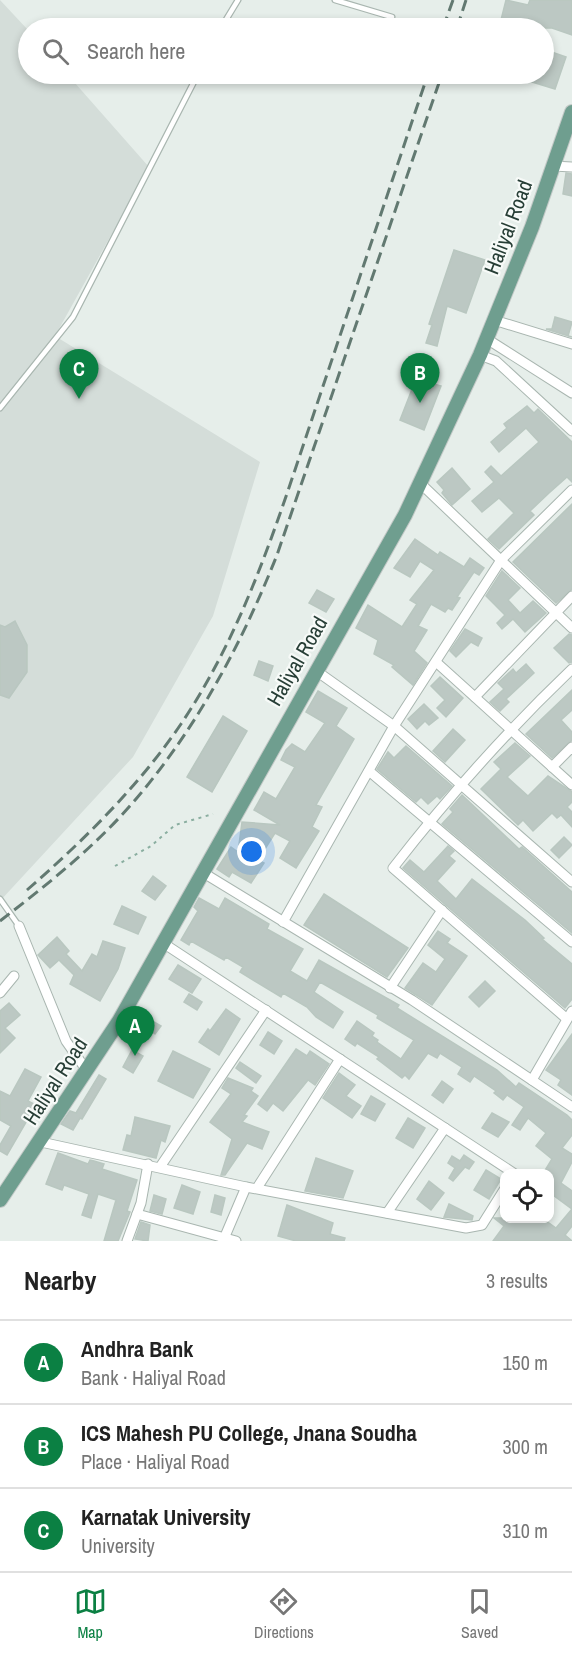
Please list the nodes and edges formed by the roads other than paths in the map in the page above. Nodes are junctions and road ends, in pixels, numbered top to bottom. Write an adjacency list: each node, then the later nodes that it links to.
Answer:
1 (238, 0): 4 (lane)
2 (335, 0): 3 (lane)
3 (392, 17)
4 (227, 18)
5 (193, 84): 14 (lane)
6 (571, 120): 7 (main road, Haliyal Road)
7 (553, 166): 8 (street); 9 (main road, Haliyal Road)
8 (572, 167)
9 (494, 320): 10 (main road, Haliyal Road); 11 (street)
10 (487, 339): 12 (main road, Haliyal Road); 13 (street)
11 (572, 344)
12 (480, 355): 15 (street); 16 (main road, Haliyal Road)
13 (572, 393)
14 (0, 408)
15 (572, 431)
16 (420, 483): 18 (street); 24 (main road, Haliyal Road)
17 (572, 490): 18 (street)
18 (501, 560): 20 (street); 22 (street)
19 (572, 596): 20 (street)
20 (555, 612): 21 (street); 25 (street)
21 (572, 628)
22 (436, 662): 25 (street); 26 (street)
23 (572, 669): 27 (street)
24 (315, 670): 26 (street); 34 (main road, Haliyal Road)
25 (475, 697): 27 (street)
26 (394, 726): 30 (street); 31 (street)
27 (510, 729): 29 (street); 31 (street)
28 (572, 747): 29 (street)
29 (552, 767): 32 (street)
30 (369, 771): 33 (street); 38 (street)
31 (461, 785): 33 (street); 35 (street)
32 (572, 785)
33 (428, 823): 37 (street); 40 (street)
34 (202, 872): 38 (street); 41 (main road, Haliyal Road)
35 (572, 882)
36 (0, 899): 39 (lane)
37 (442, 910): 43 (street); 46 (street)
38 (283, 922): 43 (street)
39 (19, 926): 48 (street)
40 (572, 942)
41 (163, 943): 45 (street); 48 (main road, Haliyal Road)
42 (14, 976): 44 (street)
43 (390, 988): 49 (street)
44 (0, 993)
45 (266, 1010): 47 (street); 54 (street)
46 (570, 1015): 49 (street)
47 (340, 1059): 51 (street); 57 (street)
48 (87, 1071): 52 (main road, Haliyal Road)
49 (532, 1080): 50 (street)
50 (572, 1107)
51 (445, 1128): 55 (street); 60 (street)
52 (40, 1142): 53 (street); 58 (main road, Haliyal Road)
53 (148, 1164): 54 (street); 61 (street)
54 (160, 1167): 56 (street)
55 (509, 1169)
56 (246, 1187): 57 (street); 62 (street)
57 (257, 1188): 60 (street)
58 (1, 1196)
59 (500, 1196): 60 (street)
60 (387, 1213)
61 (137, 1214): 62 (street); 63 (street)
62 (223, 1239): 64 (street)
63 (127, 1241)
64 (236, 1241)

